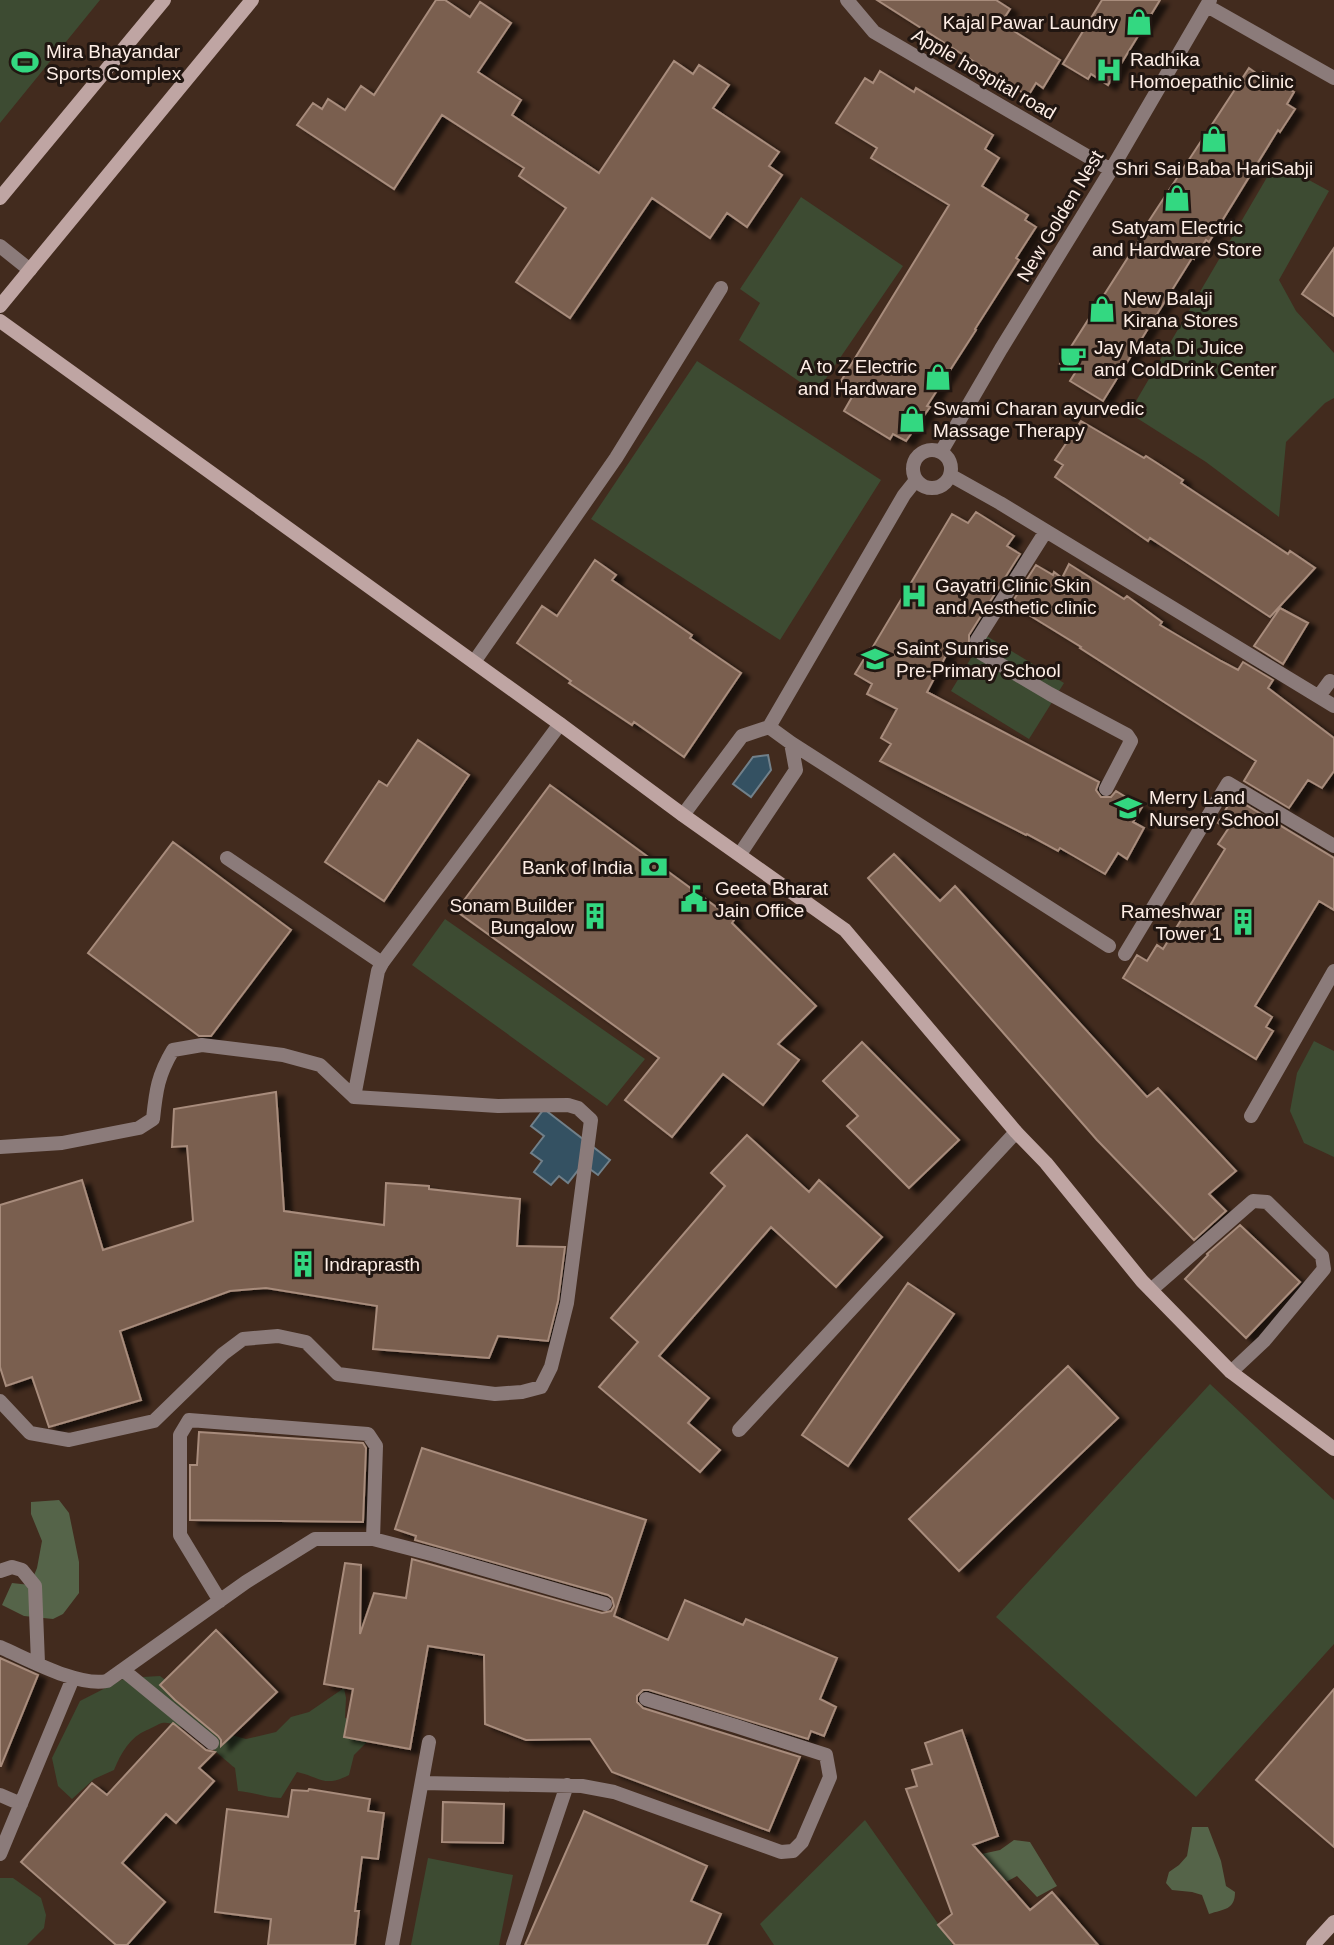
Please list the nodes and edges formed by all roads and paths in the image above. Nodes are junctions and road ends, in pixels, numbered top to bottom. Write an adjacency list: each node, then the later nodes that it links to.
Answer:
1 (164, 0): 7 (street)
2 (252, 0): 9 (street)
3 (847, 0): 6 (street, Apple hospital road)
4 (1209, 3): 5 (street); 6 (street, New Golden Nest)
5 (1334, 78)
6 (1111, 170): 13 (street, New Golden Nest)
7 (0, 198)
8 (0, 246): 9 (street)
9 (30, 270): 11 (street)
10 (721, 288): 17 (street)
11 (0, 306)
12 (0, 321): 17 (street)
13 (941, 452): 14 (street); 15 (street)
14 (950, 475): 15 (street); 16 (street)
15 (916, 480): 22 (street)
16 (1046, 531): 19 (street); 24 (street)
17 (474, 662): 21 (street)
18 (1330, 681): 19 (street)
19 (1319, 696): 20 (street)
20 (1334, 706)
21 (560, 724): 25 (street); 31 (street)
22 (769, 727): 23 (street); 25 (street)
23 (791, 743): 27 (street); 29 (street)
24 (1106, 789)
25 (683, 815): 27 (street)
26 (1334, 846): 30 (street)
27 (740, 854): 35 (street)
28 (227, 858): 31 (street)
29 (1109, 946)
30 (1125, 954)
31 (382, 963): 33 (street)
32 (1334, 971): 34 (street)
33 (354, 1097): 36 (street); 39 (street)
34 (1251, 1116)
35 (1016, 1132): 37 (street); 40 (street)
36 (0, 1147)
37 (1152, 1290): 38 (street); 38 (street)
38 (1231, 1372): 41 (street)
39 (0, 1402)
40 (739, 1430)
41 (1334, 1449)
42 (373, 1539): 44 (street); 44 (street); 45 (street)
43 (0, 1571): 47 (street)
44 (220, 1601): 48 (street)
45 (605, 1604)
46 (0, 1647): 47 (street)
47 (38, 1663): 49 (street)
48 (123, 1670): 49 (street); 52 (street)
49 (73, 1678): 56 (street)
50 (646, 1699): 54 (street)
51 (429, 1742): 53 (street)
52 (212, 1743)
53 (422, 1783): 54 (street); 60 (street)
54 (567, 1785): 61 (street)
55 (0, 1795): 56 (street)
56 (21, 1804): 57 (street)
57 (0, 1854)
58 (1334, 1922): 59 (street)
59 (1318, 1943)
60 (392, 1945)
61 (513, 1945)

